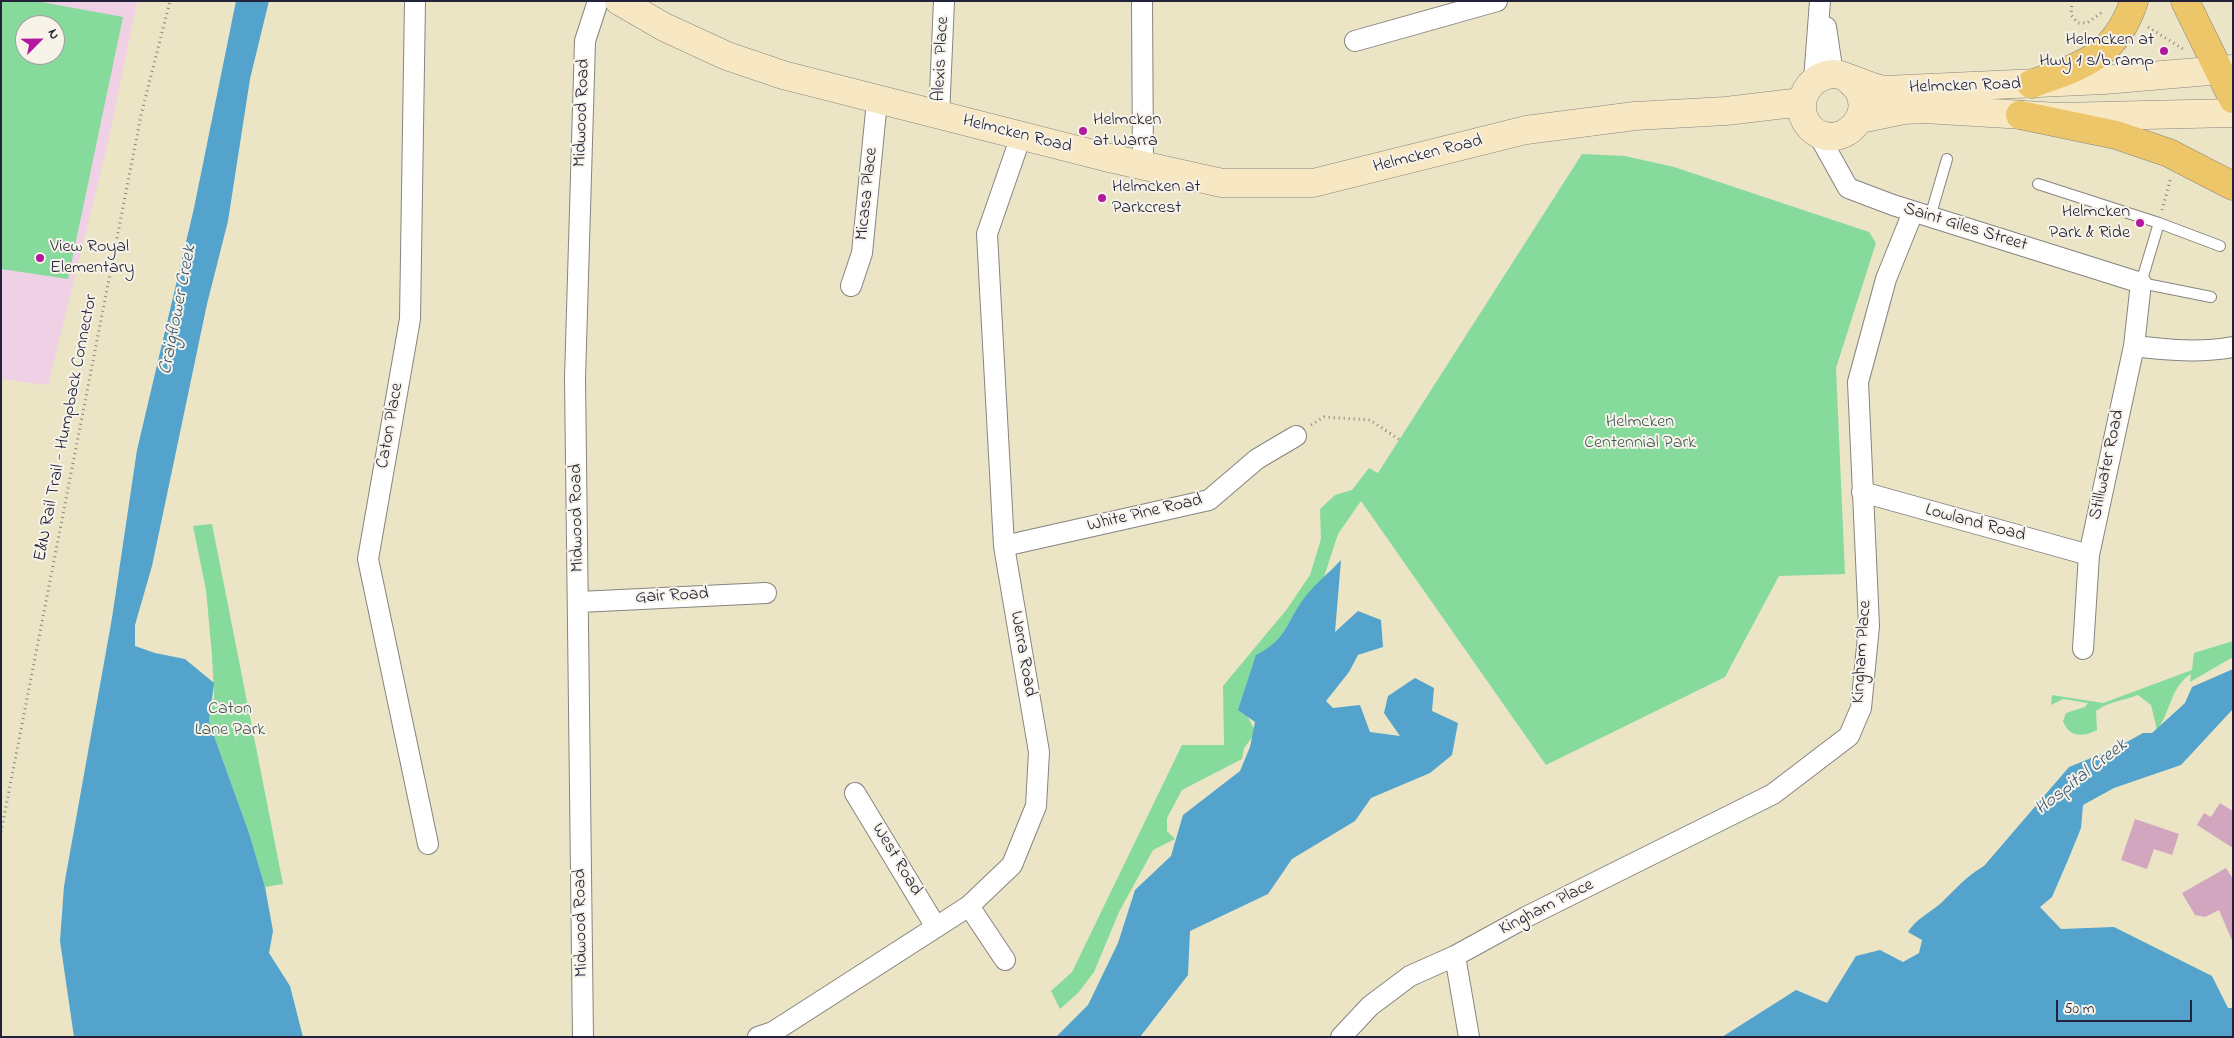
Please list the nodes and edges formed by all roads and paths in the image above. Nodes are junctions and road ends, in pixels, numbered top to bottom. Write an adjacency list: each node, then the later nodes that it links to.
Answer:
1 (170, 1): 48 (path, E&N Rail Trail - Humpback Connector)
2 (415, 1): 49 (street, Caton Place)
3 (598, 1): 45 (street, Midwood Road)
4 (620, 1): 18 (main road, Helmcken Road)
5 (944, 1): 22 (street, Alexis Place)
6 (1142, 1): 26 (street)
7 (1497, 1): 11 (street)
8 (1821, 1): 19 (street)
9 (2072, 1): 12 (path)
10 (2185, 1): 15 (highway)
11 (1443, 9): 13 (street)
12 (2136, 13): 14 (path); 16 (highway)
13 (1355, 41)
14 (2183, 49)
15 (2225, 69): 16 (main road, Helmcken Road); 17 (highway)
16 (2031, 84): 19 (main road, Helmcken Road)
17 (2233, 99)
18 (877, 101): 22 (main road, Helmcken Road); 35 (street, Micasa Place)
19 (1822, 103): 23 (main road); 23 (main road); 26 (main road, Helmcken Road); 31 (street, Saint Giles Street)
20 (2233, 113): 21 (main road, Helmcken Road)
21 (2020, 115): 23 (main road, Helmcken Road); 29 (highway)
22 (939, 116): 24 (main road, Helmcken Road)
23 (1860, 119)
24 (1021, 136): 26 (main road, Helmcken Road); 42 (street, Werra Road)
25 (1947, 160): 31 (lane)
26 (1142, 166)
27 (2172, 174): 30 (path)
28 (2038, 184): 32 (lane)
29 (2233, 186)
30 (2164, 197)
31 (1921, 214): 34 (street, Saint Giles Street); 41 (street, Kingham Place)
32 (2159, 223): 33 (lane); 34 (lane)
33 (2220, 246)
34 (2142, 282): 36 (lane); 37 (street, Stillwater Road)
35 (850, 286)
36 (2211, 297)
37 (2134, 346): 38 (street); 43 (street, Stillwater Road)
38 (2233, 347)
39 (1296, 436): 40 (path); 42 (street, White Pine Road)
40 (1400, 440)
41 (1862, 492): 43 (street, Lowland Road); 52 (street, Kingham Place)
42 (1004, 546): 50 (street, Werra Road)
43 (2089, 555): 46 (street, Stillwater Road)
44 (766, 593): 45 (street, Gair Road)
45 (579, 602): 55 (street, Midwood Road)
46 (2083, 649)
47 (855, 793): 51 (street, West Road)
48 (1, 832)
49 (428, 844)
50 (969, 906): 51 (street, Werra Road); 53 (street)
51 (936, 927): 54 (street, Werra Road)
52 (1455, 956): 56 (street, Kingham Place); 57 (street)
53 (1005, 960)
54 (768, 1035)
55 (583, 1037)
56 (1341, 1037)
57 (1469, 1037)

